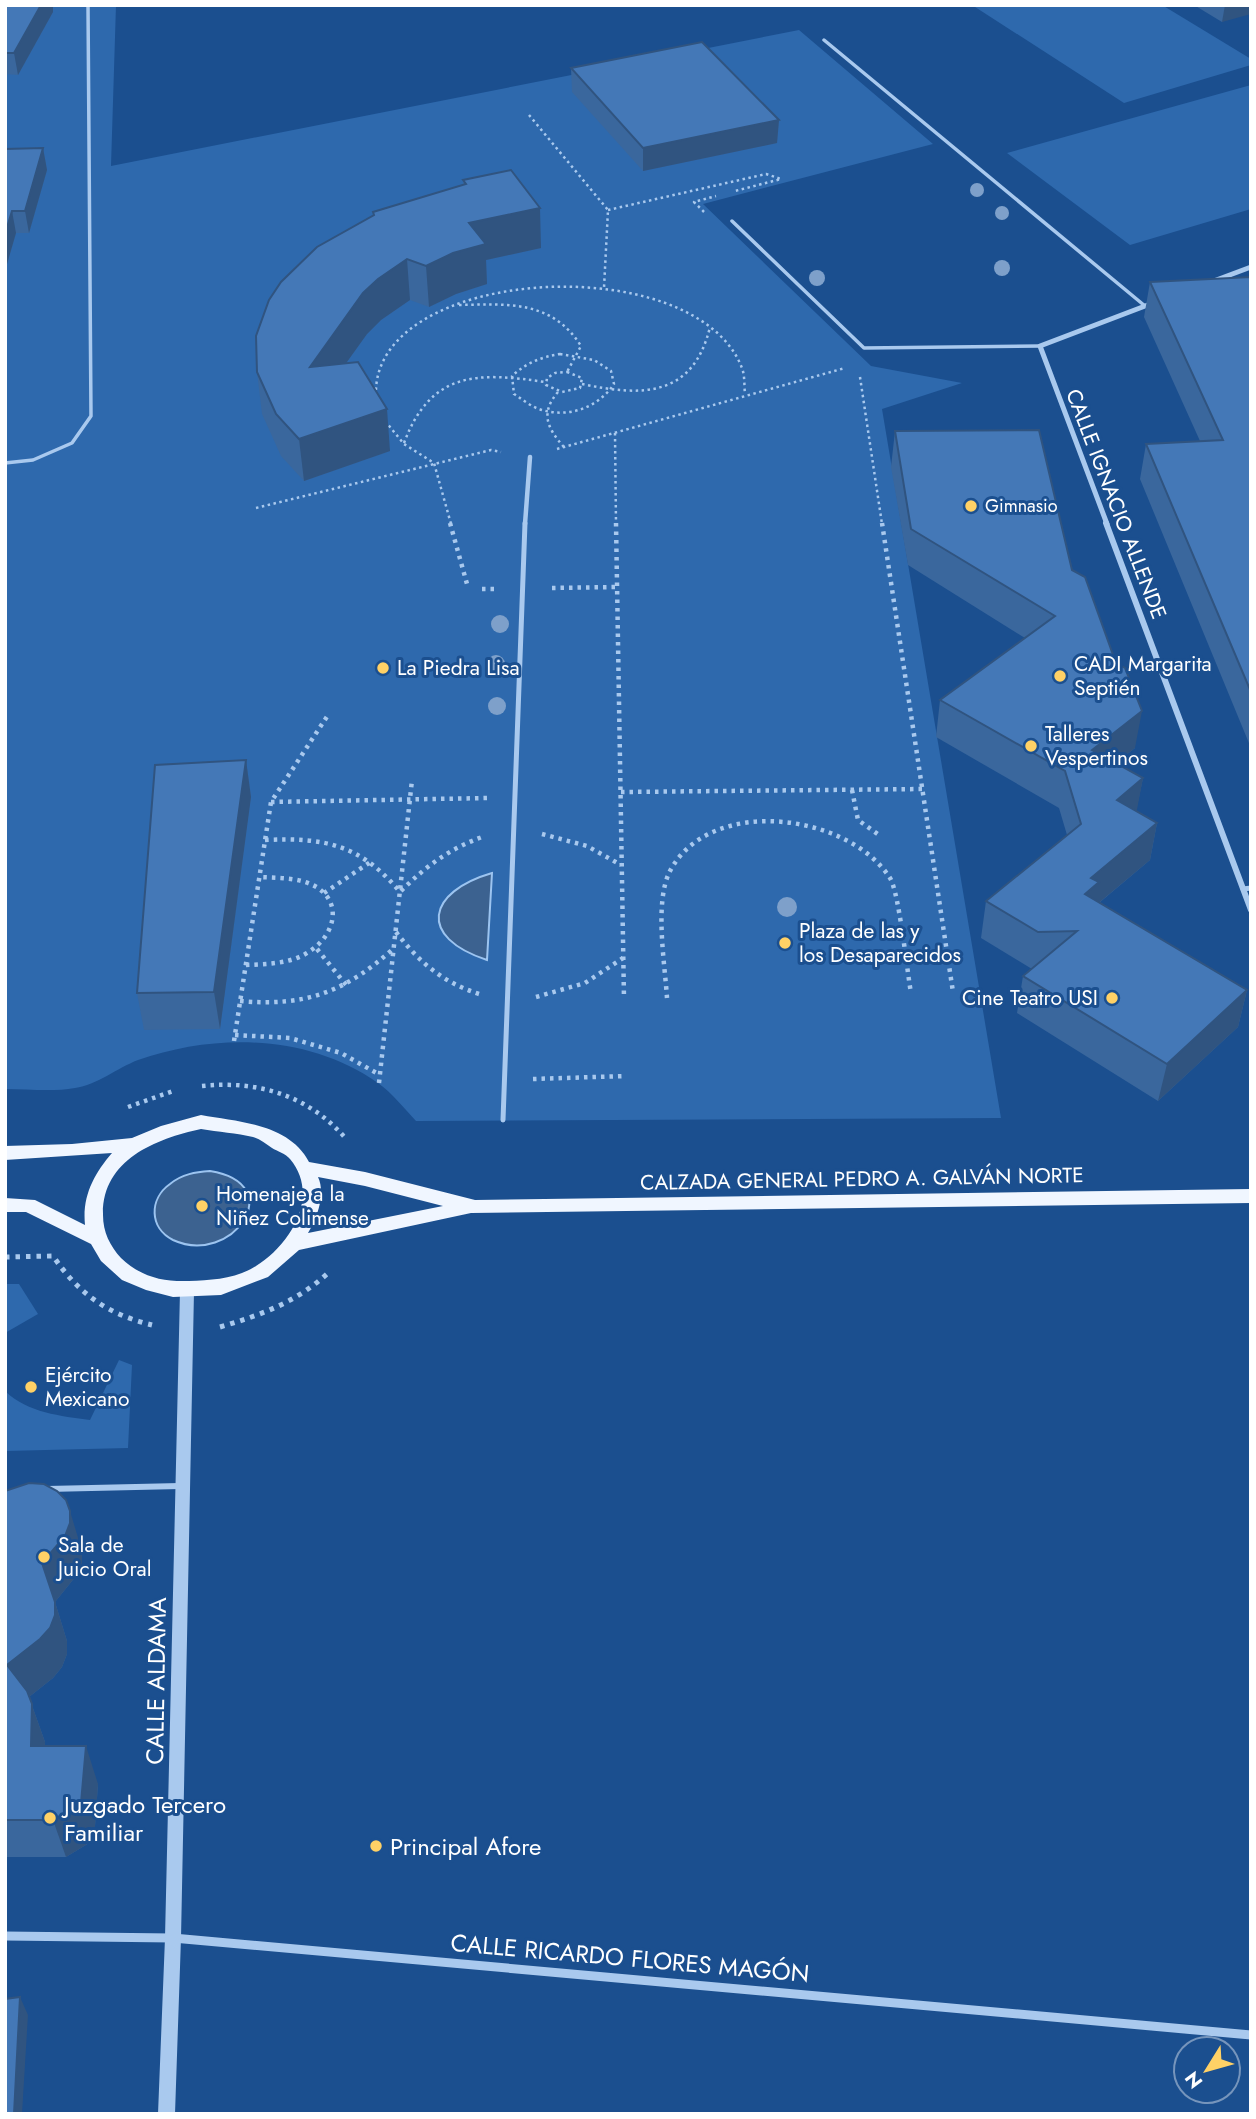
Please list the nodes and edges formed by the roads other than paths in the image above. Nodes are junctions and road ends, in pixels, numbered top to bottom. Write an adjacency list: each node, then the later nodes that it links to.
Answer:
1 (88, 5): 10 (lane)
2 (824, 40): 7 (lane)
3 (732, 221): 8 (lane)
4 (1251, 267): 5 (street)
5 (1206, 284)
6 (1158, 302): 7 (street)
7 (1145, 306): 8 (street)
8 (1040, 346): 11 (street, CALLE IGNACIO ALLENDE)
9 (530, 457): 14 (street)
10 (5, 463)
11 (1243, 888): 12 (lane); 13 (street, CALLE IGNACIO ALLENDE)
12 (1251, 888)
13 (1251, 910)
14 (503, 1120)
15 (136, 1144): 16 (main road); 17 (main road); 21 (main road)
16 (5, 1153)
17 (309, 1169): 20 (main road, CALZADA GENERAL PEDRO A. GALVÁN NORTE); 22 (main road, CALZADA GENERAL PEDRO A. GALVÁN NORTE)
18 (1251, 1196): 20 (main road, CALZADA GENERAL PEDRO A. GALVÁN NORTE)
19 (5, 1205): 21 (main road, CALZADA GENERAL PEDRO A. GALVÁN NORTE)
20 (474, 1207): 22 (main road, CALZADA GENERAL PEDRO A. GALVÁN NORTE)
21 (97, 1239): 23 (main road, CALZADA GENERAL PEDRO A. GALVÁN NORTE)
22 (296, 1243): 23 (main road, CALZADA GENERAL PEDRO A. GALVÁN NORTE)
23 (187, 1291): 24 (street, CALLE ALDAMA)
24 (183, 1486): 25 (lane); 27 (street, CALLE ALDAMA)
25 (32, 1489)
26 (5, 1936): 27 (street, CALLE RICARDO FLORES MAGÓN)
27 (173, 1938): 28 (street, CALLE RICARDO FLORES MAGÓN); 29 (street, CALLE ALDAMA)
28 (1251, 2035)
29 (166, 2114)

